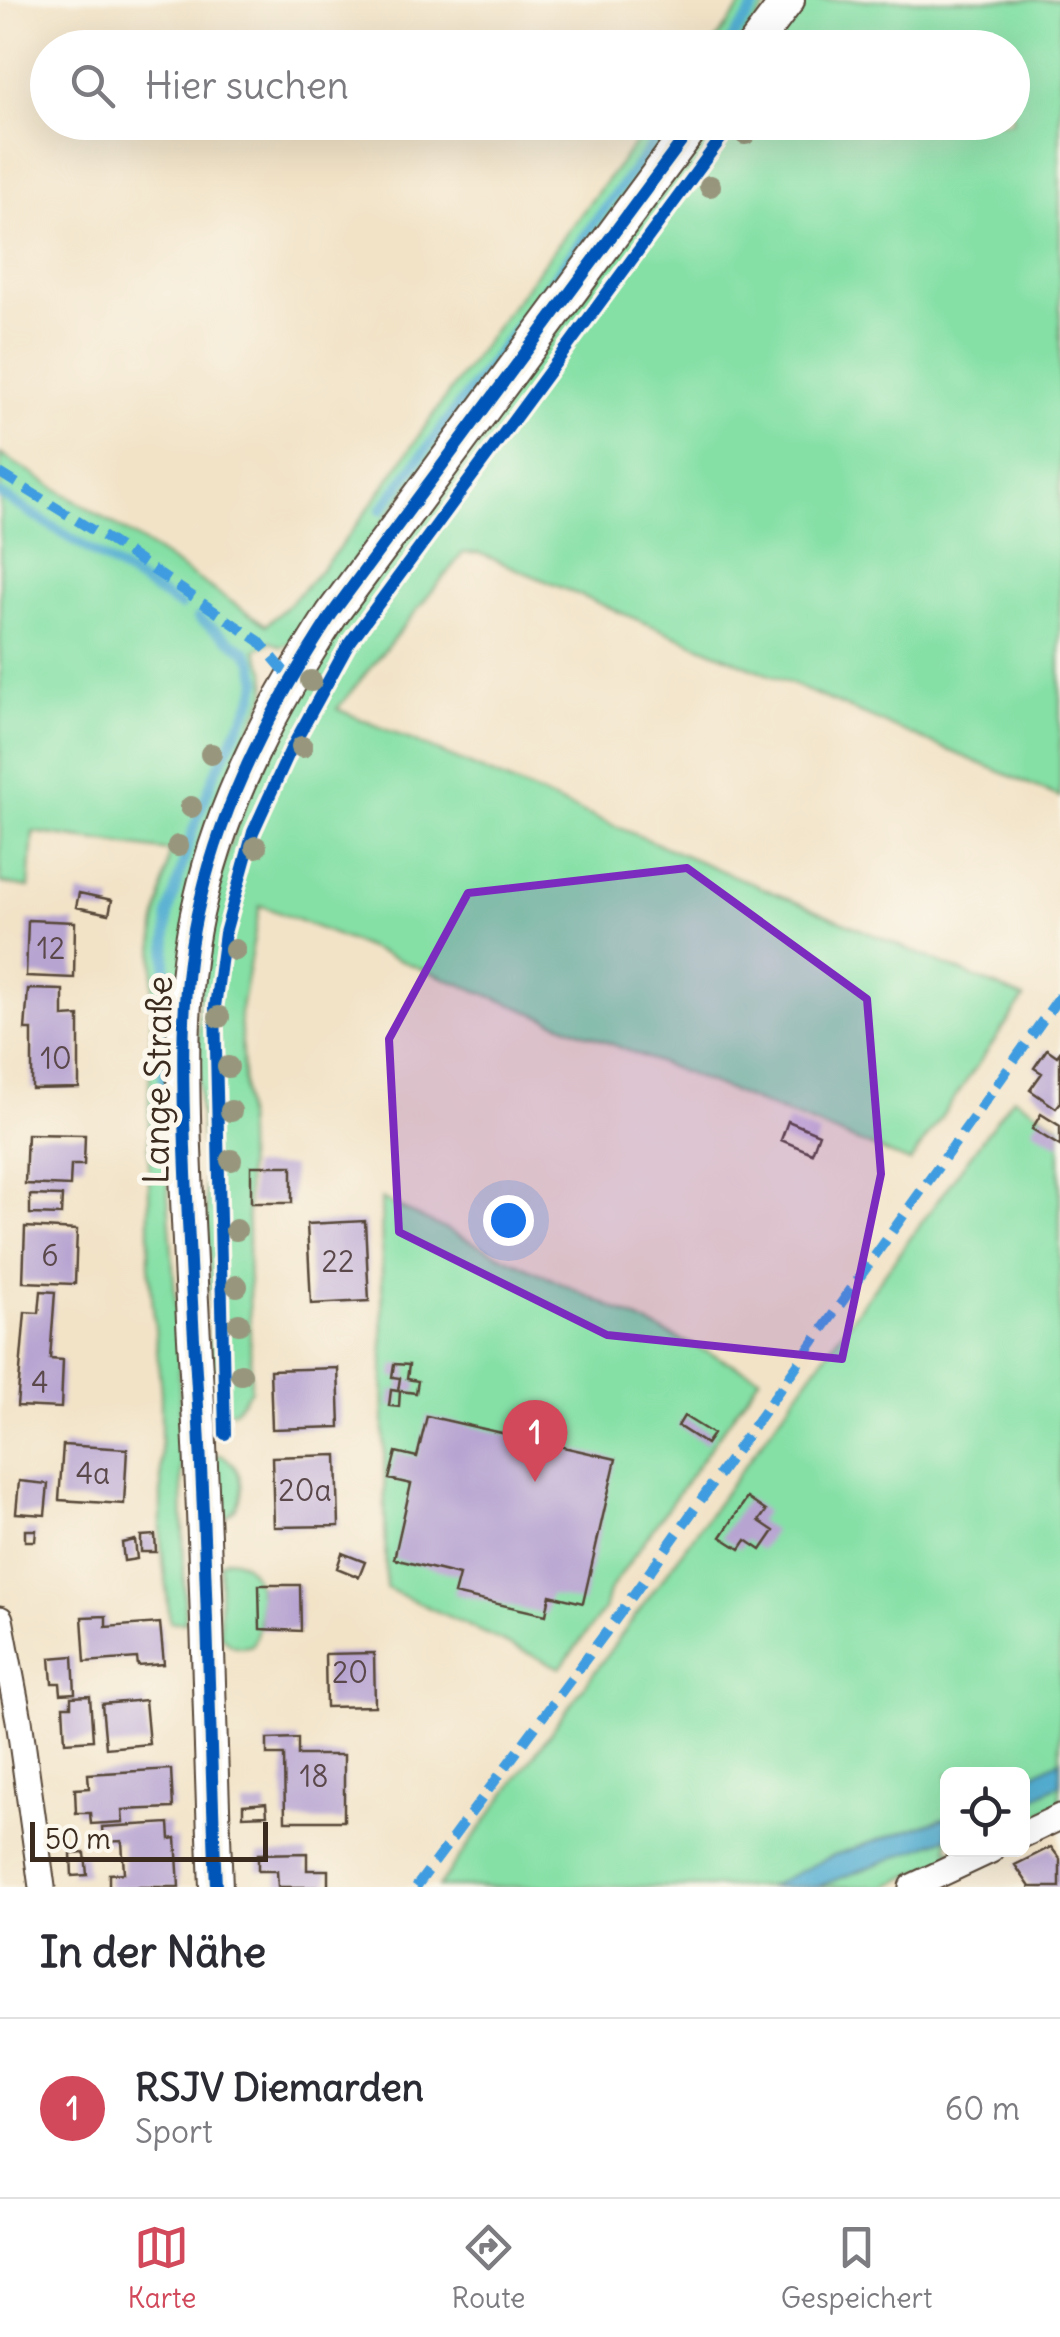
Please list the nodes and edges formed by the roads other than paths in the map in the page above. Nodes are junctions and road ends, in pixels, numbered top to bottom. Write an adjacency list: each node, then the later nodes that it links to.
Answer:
1 (788, 0): 2 (street)
2 (766, 30)
3 (683, 140): 9 (street, Lange Straße)
4 (0, 1618): 8 (street)
5 (1060, 1817): 6 (street)
6 (1030, 1831)
7 (976, 1857): 10 (street)
8 (42, 1887)
9 (216, 1887)
10 (912, 1887)

